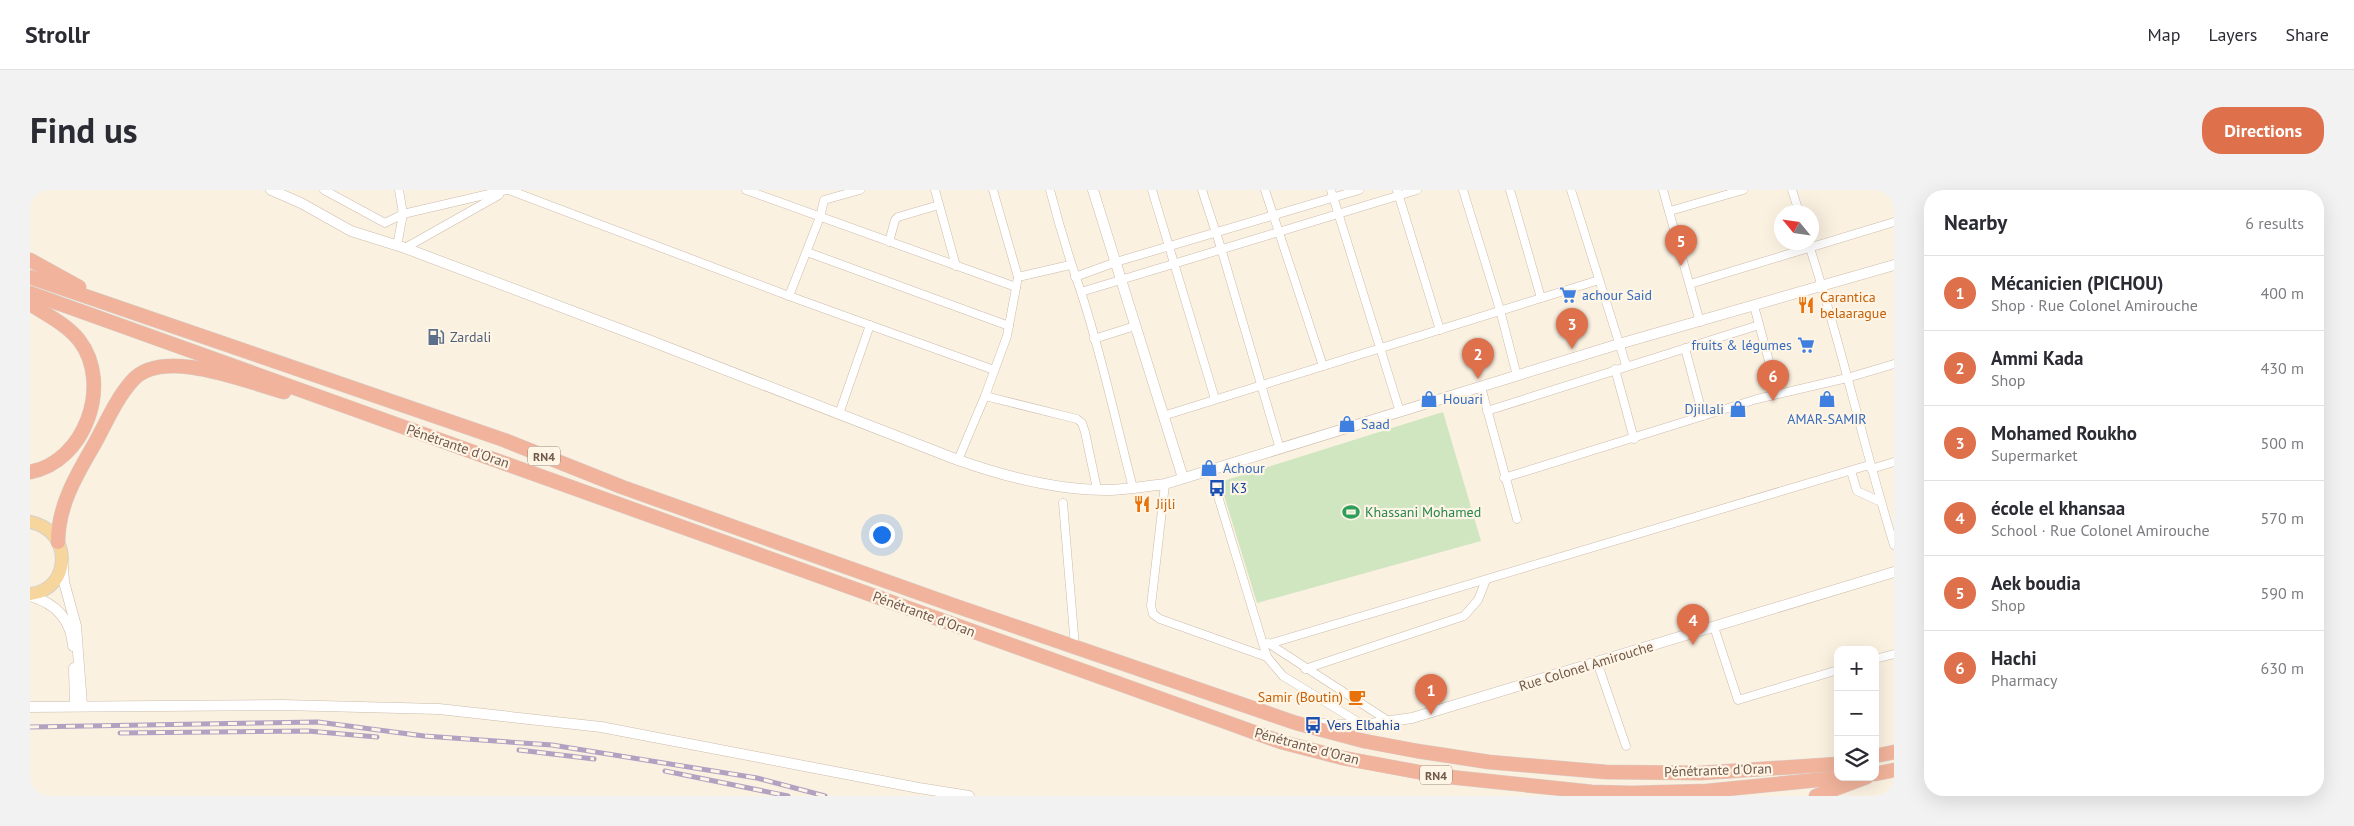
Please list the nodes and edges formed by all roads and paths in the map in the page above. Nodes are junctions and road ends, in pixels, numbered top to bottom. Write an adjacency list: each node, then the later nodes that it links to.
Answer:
1 (271, 190): 37 (street)
2 (324, 190): 27 (street)
3 (399, 190): 27 (street)
4 (507, 190): 27 (street); 37 (street); 58 (street)
5 (746, 190): 30 (street)
6 (860, 190): 30 (street)
7 (935, 190): 24 (street)
8 (993, 190): 49 (street)
9 (1050, 190): 45 (street)
10 (1092, 190): 43 (street)
11 (1152, 190): 36 (street)
12 (1202, 190): 32 (street)
13 (1265, 190): 28 (street)
14 (1359, 190): 23 (street)
15 (1417, 190): 22 (street)
16 (1463, 190): 62 (street)
17 (1510, 190): 59 (street)
18 (1571, 190): 52 (street)
19 (1663, 190): 26 (street)
20 (1743, 190): 26 (street)
21 (1792, 190): 25 (street)
22 (1398, 193): 29 (street); 69 (street)
23 (1332, 194): 28 (street); 29 (street)
24 (939, 205): 34 (street); 47 (street)
25 (1797, 205)
26 (1670, 211): 53 (street)
27 (403, 214): 37 (street)
28 (1273, 214): 32 (street); 33 (street)
29 (1339, 214): 33 (street); 73 (street)
30 (820, 217): 34 (street); 41 (street)
31 (1894, 222): 35 (street)
32 (1215, 233): 36 (street); 38 (street)
33 (1279, 233): 38 (street); 76 (street)
34 (889, 242): 47 (street)
35 (1819, 242)
36 (1169, 246): 43 (street); 44 (street)
37 (401, 247): 88 (street)
38 (1221, 248): 44 (street); 81 (street)
39 (1794, 250): 53 (street)
40 (1811, 250): 54 (street)
41 (806, 252): 58 (street); 67 (street)
42 (30, 260): 63 (highway)
43 (1116, 262): 50 (street); 51 (street)
44 (1175, 263): 51 (street); 85 (street)
45 (1070, 265): 49 (street); 50 (street)
46 (1894, 265): 54 (street)
47 (956, 266): 55 (street)
48 (30, 277): 63 (highway, Pénétrante d'Oran / RN4)
49 (1018, 277): 55 (street)
50 (1075, 277): 56 (street)
51 (1121, 279): 56 (street); 68 (street)
52 (1599, 280): 59 (street); 71 (street)
53 (1690, 284): 64 (street)
54 (1822, 286): 61 (street); 80 (street)
55 (1016, 287): 67 (street)
56 (1081, 292): 70 (street)
57 (30, 293): 91 (highway, Pénétrante d'Oran / RN4)
58 (789, 296): 65 (street)
59 (1541, 298): 62 (street)
60 (30, 304): 99 (highway)
61 (1754, 306): 64 (street); 66 (street)
62 (1500, 310): 69 (street); 79 (street)
63 (126, 311): 118 (highway, Pénétrante d'Oran / RN4)
64 (1700, 322): 71 (street)
65 (870, 325): 78 (street); 88 (street)
66 (1759, 325): 72 (street); 83 (street)
67 (1009, 326): 78 (street)
68 (1135, 326): 70 (street); 89 (street)
69 (1440, 330): 73 (street)
70 (1094, 339): 103 (street)
71 (1619, 344): 75 (street); 79 (street)
72 (1685, 348): 75 (street); 90 (street)
73 (1380, 349): 76 (street); 87 (street)
74 (1894, 364): 80 (street)
75 (1626, 365): 77 (street)
76 (1323, 366): 81 (street)
77 (1615, 369): 86 (street); 92 (street)
78 (994, 370): 84 (street)
79 (1517, 376): 82 (street)
80 (1847, 378): 83 (street); 96 (street)
81 (1260, 385): 85 (street); 93 (street)
82 (1481, 387): 86 (street); 87 (street)
83 (1778, 394): 90 (street)
84 (986, 396): 94 (street); 104 (street)
85 (1215, 399): 89 (street)
86 (1487, 411): 101 (street)
87 (1400, 412): 93 (street)
88 (840, 414): 94 (street)
89 (1163, 416): 100 (street)
90 (1703, 416): 92 (street)
91 (394, 424): 109 (highway); 140 (highway, Pénétrante d'Oran / RN4)
92 (1634, 439): 101 (street)
93 (1280, 449): 97 (street)
94 (958, 460): 104 (street)
95 (1894, 462): 96 (street)
96 (1870, 467): 98 (street); 105 (street)
97 (1210, 470): 100 (street); 116 (street)
98 (1851, 471): 105 (street); 113 (street)
99 (30, 472)
100 (1182, 478): 102 (street)
101 (1504, 478): 107 (street)
102 (1165, 484): 103 (street); 120 (street)
103 (1134, 488): 104 (street)
104 (1097, 489)
105 (1881, 502): 110 (street)
106 (1063, 504): 118 (street)
107 (1517, 519)
108 (30, 522): 109 (main road)
109 (58, 542): 111 (main road)
110 (1894, 545)
111 (62, 559): 114 (main road); 125 (street)
112 (1894, 572): 115 (street, Rue Colonel Amirouche)
113 (1486, 580): 117 (street); 123 (street)
114 (30, 595): 125 (street)
115 (1714, 627): 122 (street, Rue Colonel Amirouche); 124 (street)
116 (1258, 631): 117 (street); 120 (street)
117 (1269, 644): 123 (street)
118 (1075, 647): 129 (highway, Pénétrante d'Oran / RN4)
119 (1894, 654): 121 (street)
120 (1266, 657): 126 (street)
121 (1879, 658)
122 (1596, 662): 128 (street, Rue Colonel Amirouche); 132 (street)
123 (1305, 669): 128 (street)
124 (1834, 671)
125 (78, 705): 127 (street); 141 (street)
126 (1332, 706): 130 (street); 131 (street)
127 (30, 707)
128 (1390, 722): 131 (street, Rue Colonel Amirouche)
129 (1296, 723): 130 (street, Rue Colonel Amirouche); 135 (highway, Pénétrante d'Oran / RN4)
130 (1323, 725): 131 (street, Rue Colonel Amirouche)
131 (1363, 725)
132 (1626, 746)
133 (1894, 752): 134 (highway)
134 (1879, 755)
135 (1834, 764)
136 (1894, 770): 137 (highway)
137 (1879, 773)
138 (1834, 778): 140 (highway, Pénétrante d'Oran / RN4)
139 (1855, 781): 143 (highway)
140 (1632, 793): 142 (highway)
141 (969, 796)
142 (1672, 796)
143 (1816, 796)

